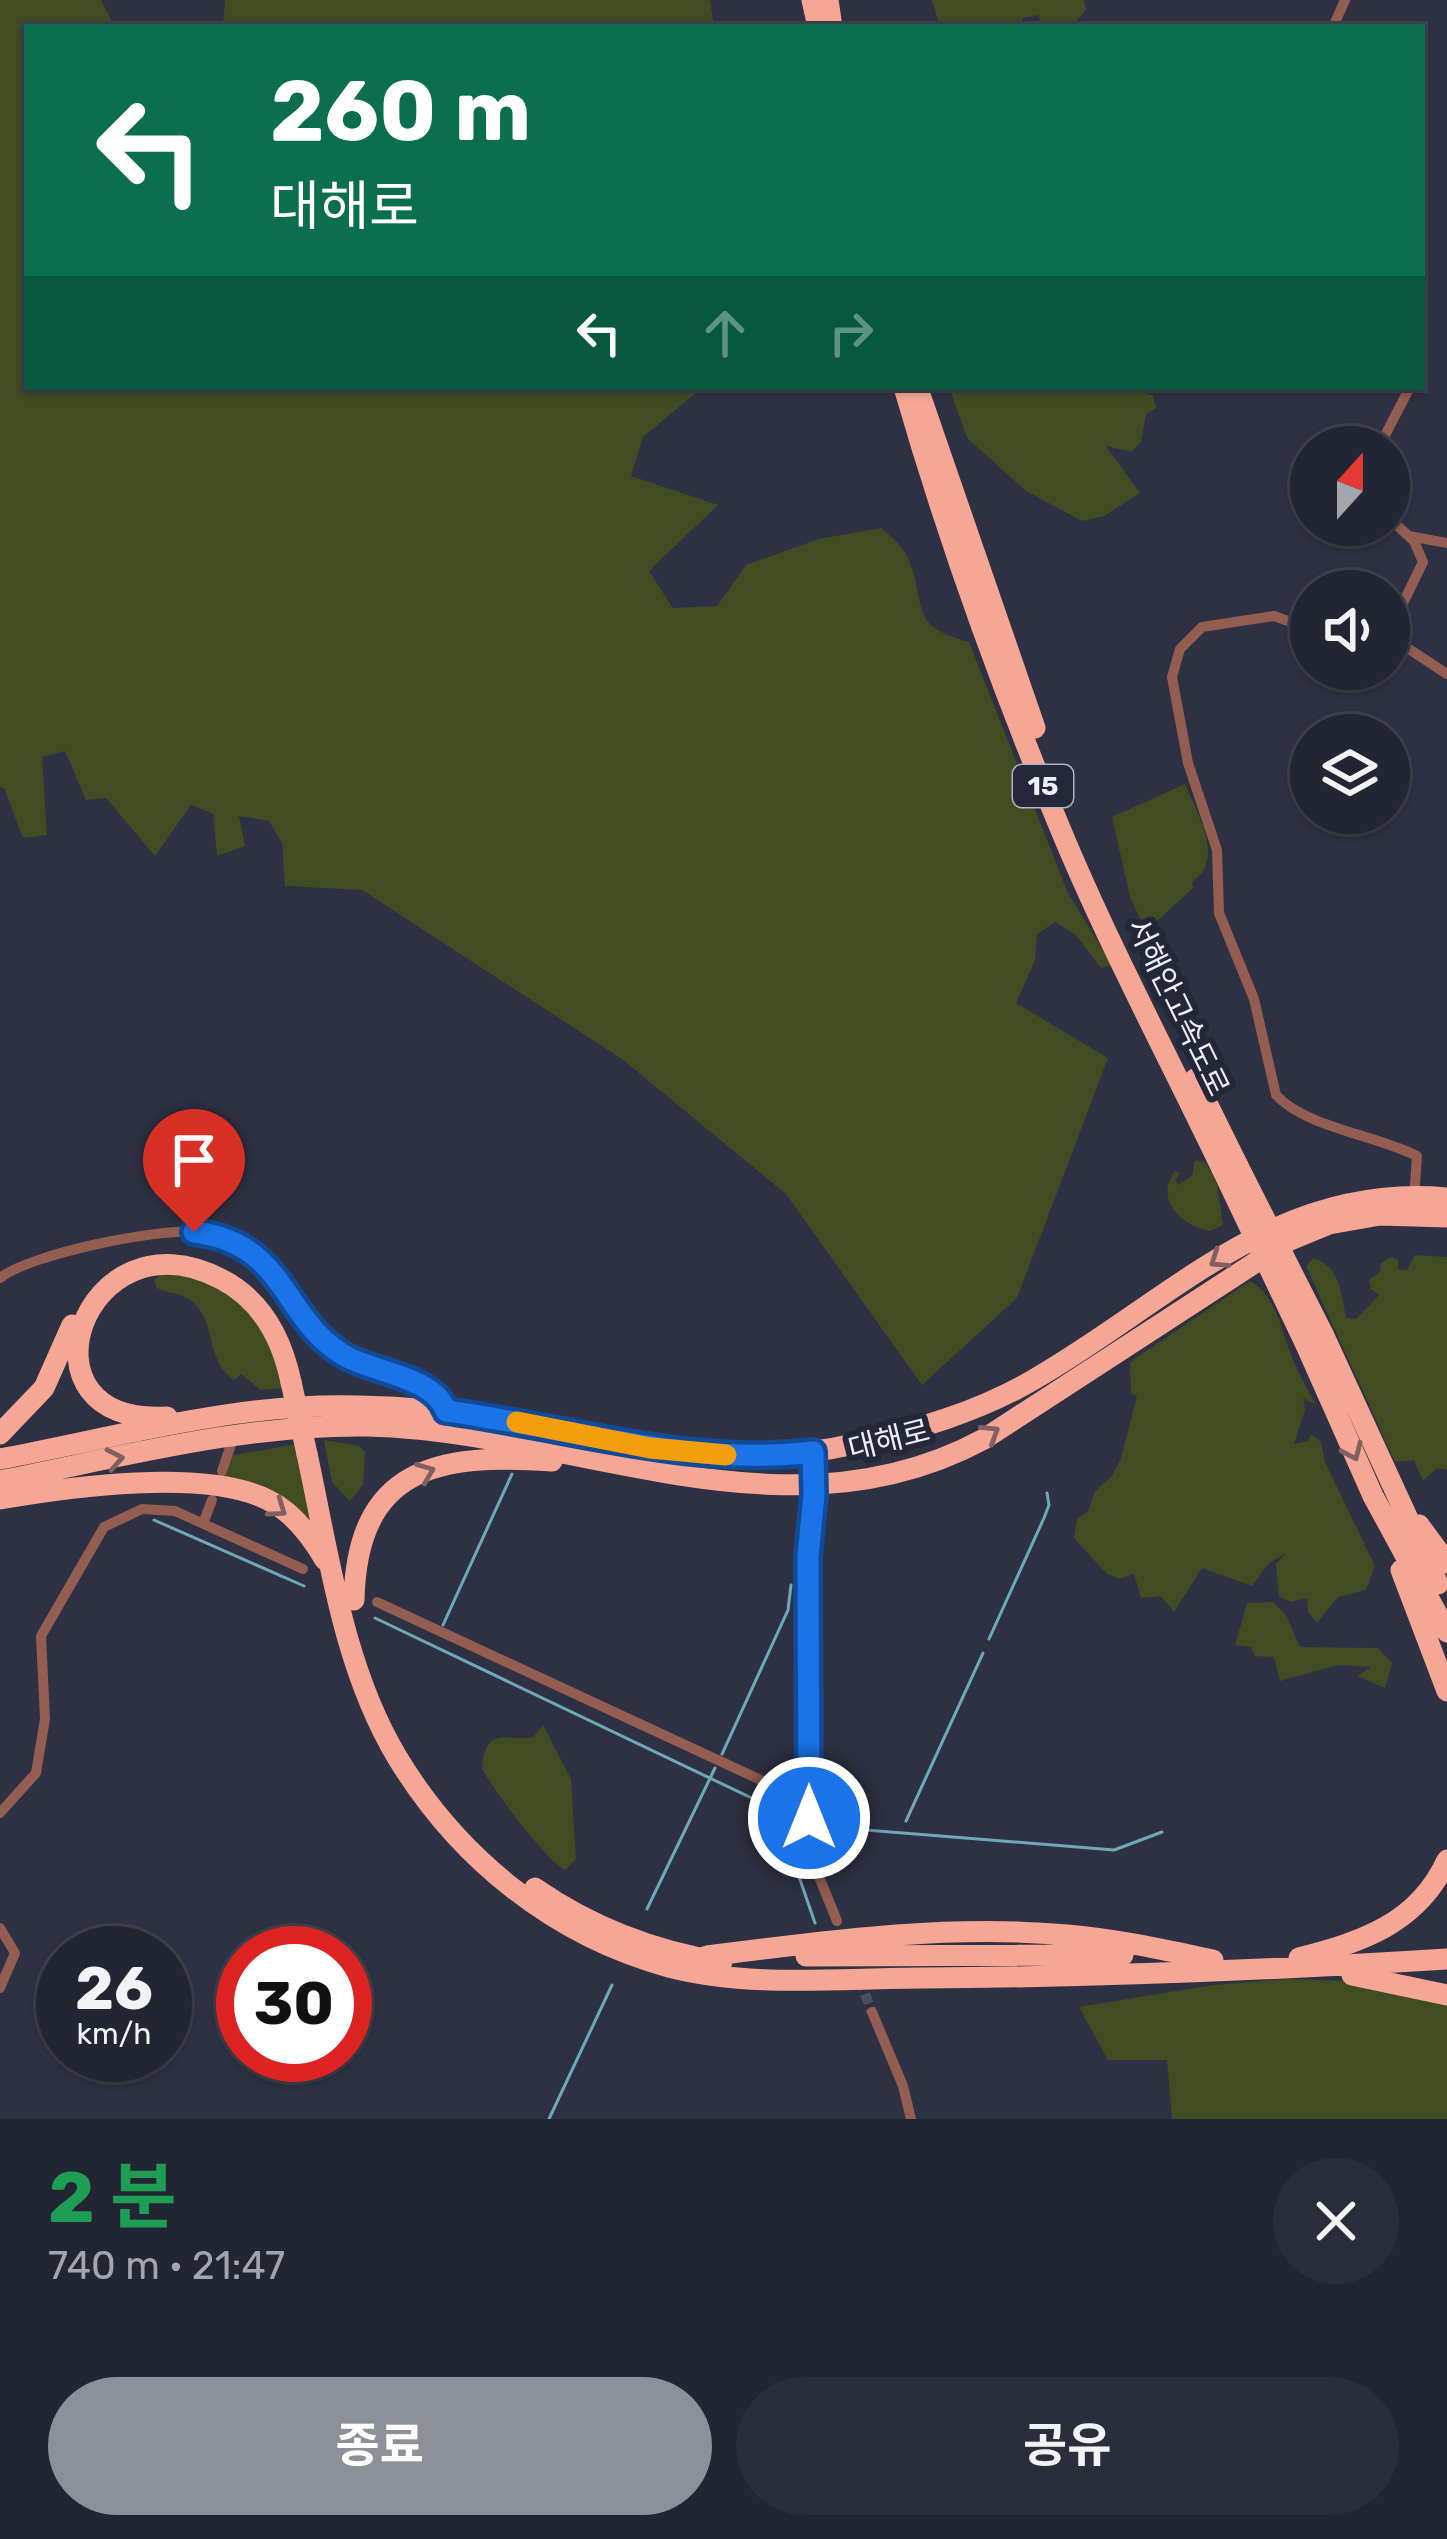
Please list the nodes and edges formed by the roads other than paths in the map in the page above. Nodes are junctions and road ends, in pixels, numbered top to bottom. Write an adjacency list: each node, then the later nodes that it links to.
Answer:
1 (905, 390): 12 (highway, 서해안고속도로 / 15)
2 (919, 390): 12 (highway, 서해안고속도로 / 15)
3 (1408, 390): 4 (street)
4 (1390, 426)
5 (1410, 536): 7 (street)
6 (1410, 538): 8 (street)
7 (1447, 543)
8 (1410, 590)
9 (1290, 622): 14 (street)
10 (1410, 648): 11 (street)
11 (1447, 674)
12 (1229, 1166): 33 (highway, 서해안고속도로 / 15, bridge)
13 (1447, 1198): 14 (highway, 대해로)
14 (1414, 1205): 15 (highway, 대해로); 22 (highway, 대해로, one-way to 22); 29 (highway, 대해로, one-way to 14)
15 (1447, 1217)
16 (0, 1278): 19 (street)
17 (296, 1381): 18 (highway); 20 (highway); 24 (highway, bridge)
18 (245, 1412): 19 (highway, 대해로); 26 (highway, 대해로)
19 (445, 1421): 21 (highway, 대해로); 25 (highway, 대해로); 27 (highway, 대해로)
20 (0, 1434)
21 (234, 1436): 28 (street); 30 (highway, 대해로, one-way to 21)
22 (880, 1437): 23 (highway, 대해로); 29 (highway)
23 (813, 1452): 25 (highway, 대해로); 32 (street)
24 (312, 1453): 39 (highway); 40 (highway)
25 (736, 1455): 31 (highway)
26 (0, 1459)
27 (640, 1469): 31 (highway, 대해로); 40 (highway, one-way to 27)
28 (223, 1471)
29 (876, 1477): 32 (highway, 대해로)
30 (0, 1480)
31 (740, 1485): 32 (highway, 대해로)
32 (814, 1485): 44 (street)
33 (1383, 1491): 37 (highway); 41 (highway, 서해안고속도로 / 15); 42 (highway, 서해안고속도로 / 15); 43 (highway)
34 (0, 1499): 39 (highway, one-way to 39)
35 (212, 1500): 36 (street)
36 (203, 1521): 38 (street); 45 (street)
37 (1447, 1563)
38 (303, 1569)
39 (335, 1582): 53 (highway)
40 (366, 1601): 44 (street); 53 (highway)
41 (1447, 1601)
42 (1447, 1632)
43 (1447, 1691)
44 (810, 1796): 47 (street)
45 (0, 1814)
46 (1447, 1860): 52 (highway)
47 (837, 1921)
48 (0, 1928): 54 (street)
49 (1447, 1948): 52 (highway)
50 (1447, 1959): 52 (highway)
51 (1213, 1960): 52 (highway); 53 (highway); 53 (highway)
52 (1298, 1964): 53 (highway); 55 (highway)
53 (694, 1965)
54 (0, 1988)
55 (1447, 1995)
56 (872, 2012): 57 (street)
57 (910, 2119)

